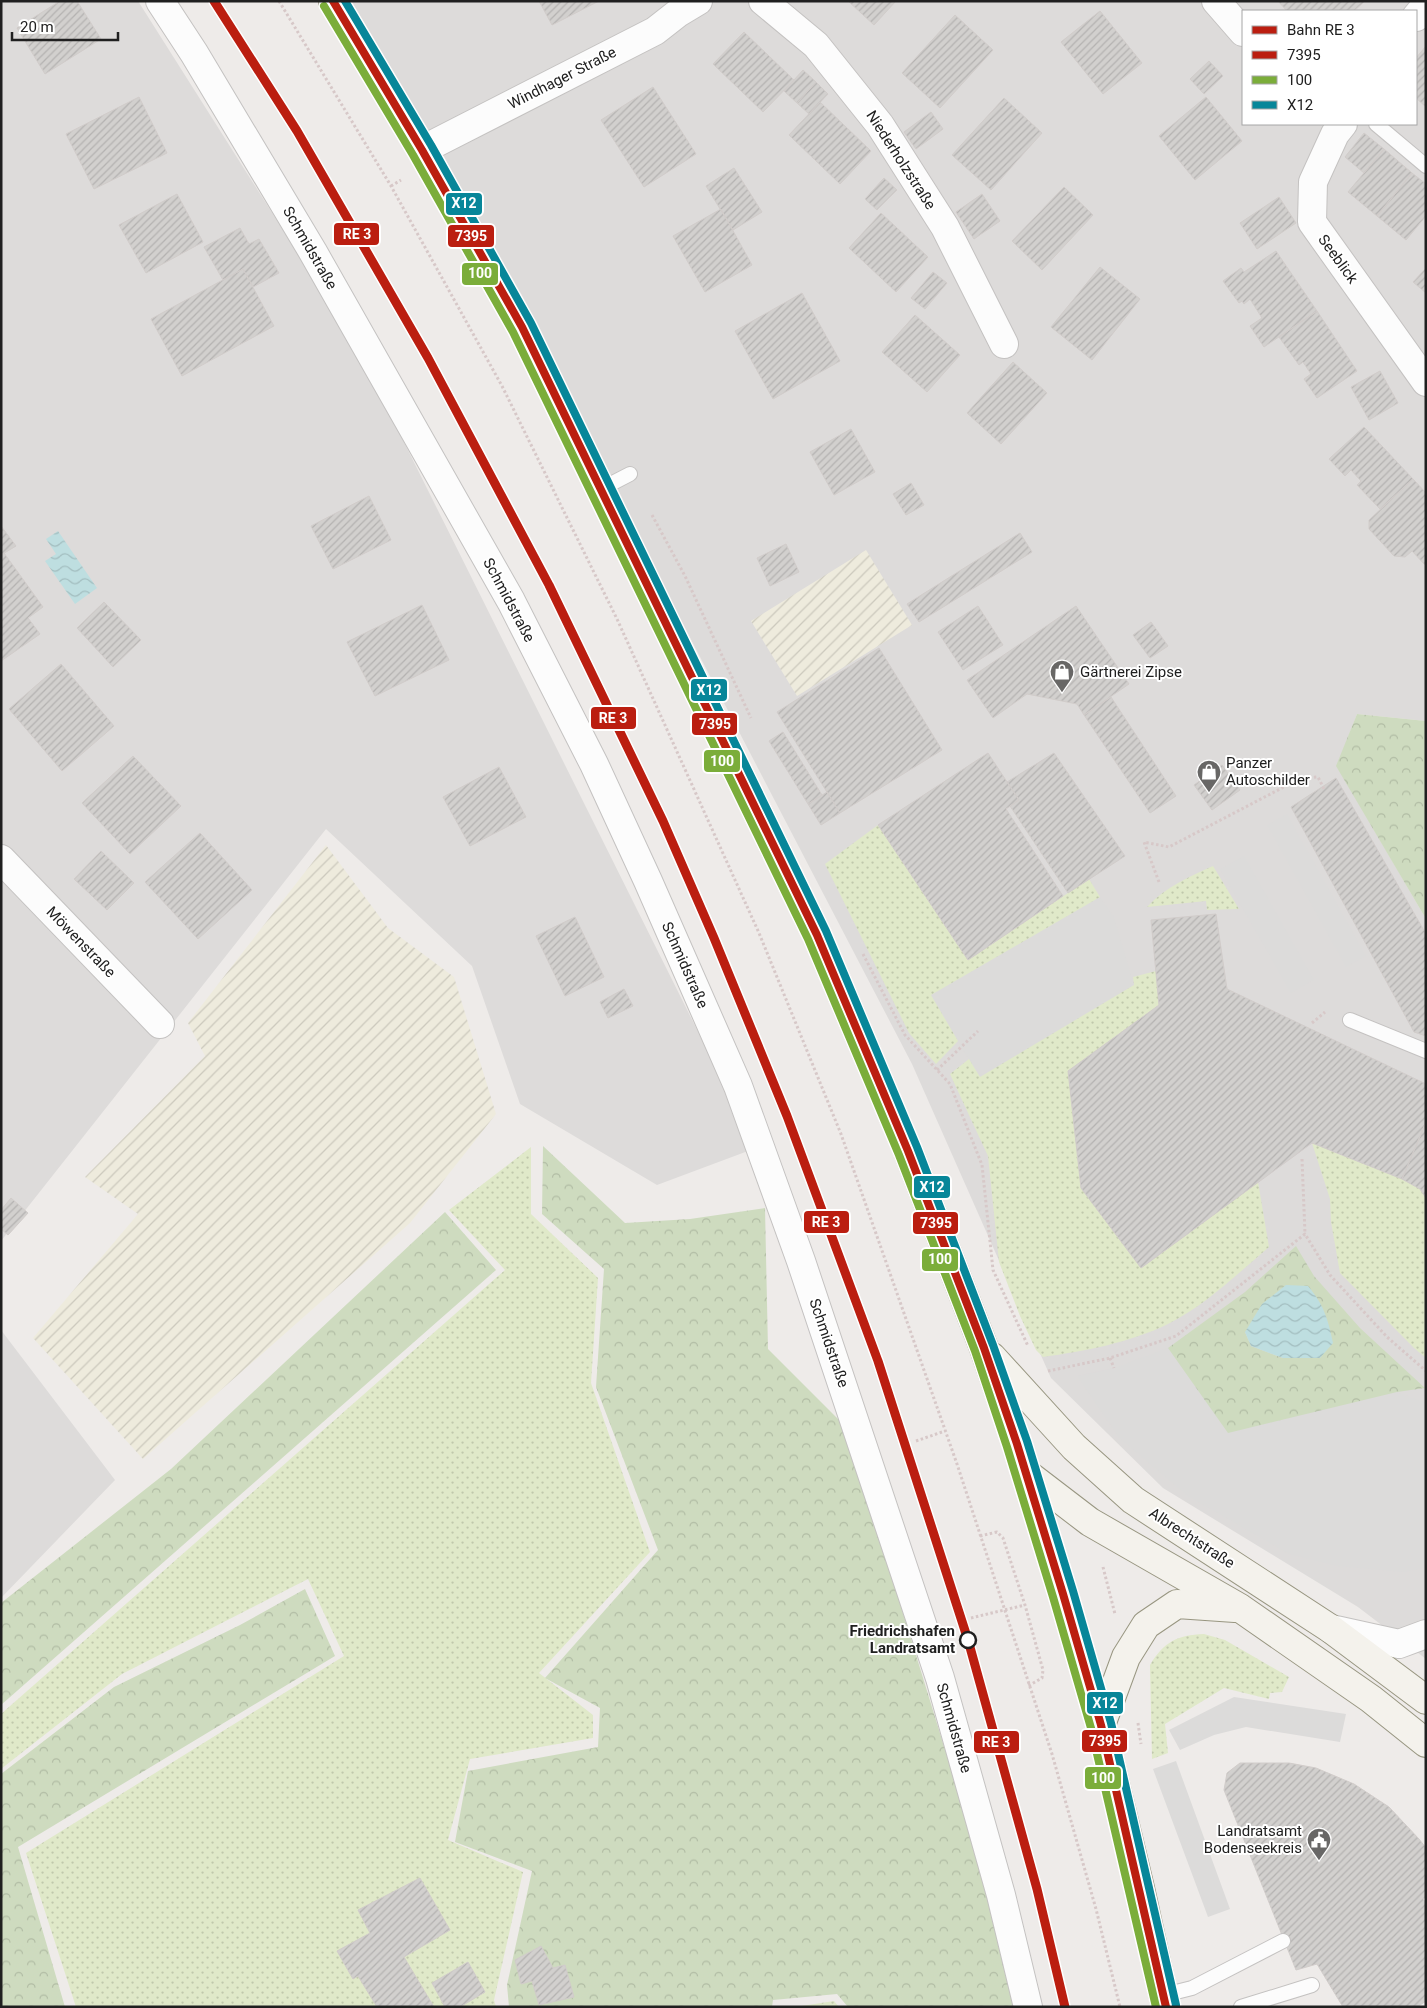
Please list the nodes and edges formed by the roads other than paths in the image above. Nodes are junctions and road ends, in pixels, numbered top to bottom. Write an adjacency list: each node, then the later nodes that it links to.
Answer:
1 (160, 1): 32 (street, Schmidstraße)
2 (333, 1): 11 (main road)
3 (763, 1): 13 (street, Niederholzstraße)
4 (1216, 1): 8 (street)
5 (682, 5): 11 (street, Windhager Straße)
6 (1426, 6): 7 (street)
7 (1417, 16)
8 (1242, 31)
9 (1377, 125): 12 (lane)
10 (1334, 127): 14 (street, Seeblick)
11 (422, 150): 16 (main road)
12 (1426, 166)
13 (1004, 344)
14 (1426, 382)
15 (630, 474): 16 (lane)
16 (601, 488): 21 (main road)
17 (1, 859): 19 (street, Möwenstraße)
18 (1350, 1020): 20 (lane)
19 (160, 1024)
20 (1426, 1051)
21 (984, 1348): 22 (main road); 24 (main road, Albrechtstraße)
22 (1026, 1474): 23 (main road); 27 (main road)
23 (1240, 1608): 27 (main road); 28 (main road)
24 (1331, 1629): 25 (street); 26 (main road, Albrechtstraße)
25 (1426, 1634)
26 (1426, 1700)
27 (1100, 1725): 31 (main road)
28 (1421, 1728)
29 (1283, 1942): 31 (lane)
30 (1312, 1985): 33 (lane)
31 (1165, 2001)
32 (1028, 2007)
33 (1241, 2007)

